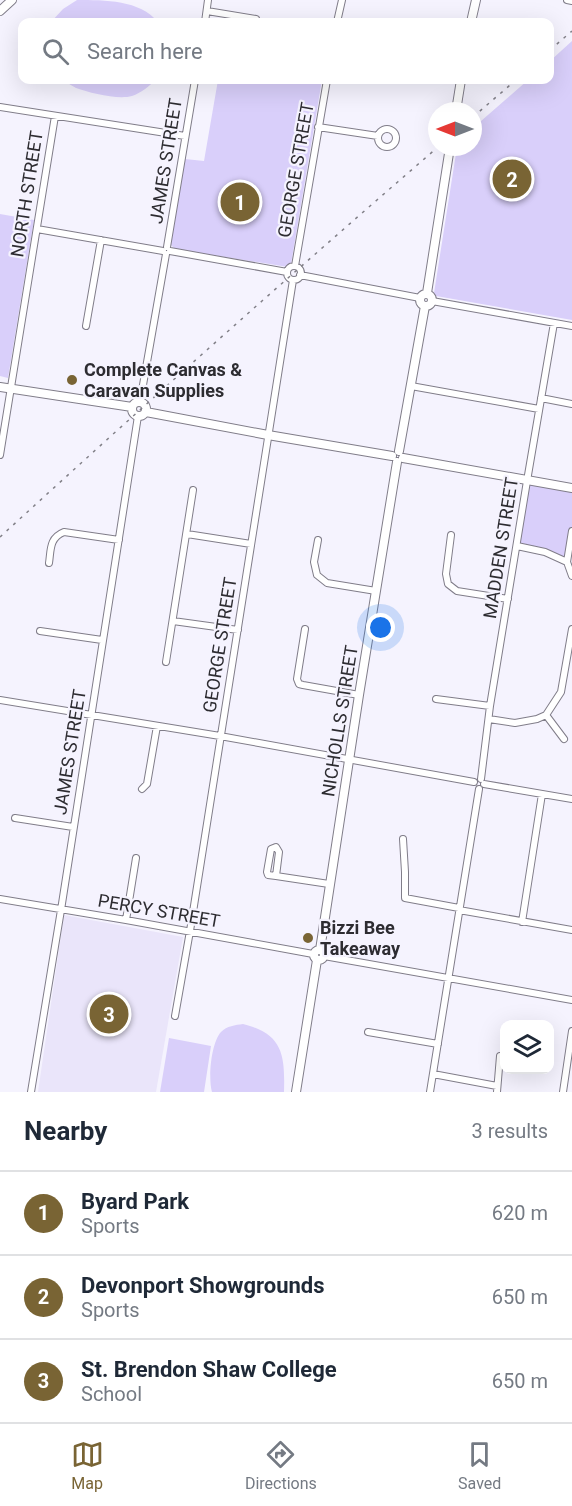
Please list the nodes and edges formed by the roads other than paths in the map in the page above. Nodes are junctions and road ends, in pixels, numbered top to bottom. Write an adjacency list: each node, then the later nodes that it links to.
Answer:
1 (12, 0): 7 (street)
2 (208, 0): 8 (street)
3 (342, 0): 11 (street)
4 (476, 0): 12 (street)
5 (567, 0): 6 (street)
6 (572, 1)
7 (0, 11)
8 (207, 11): 9 (street); 10 (street)
9 (206, 18)
10 (250, 18)
11 (339, 18)
12 (472, 18)
13 (194, 84): 20 (street, JAMES STREET)
14 (326, 84): 19 (street, GEORGE STREET)
15 (460, 84): 16 (street)
16 (457, 102)
17 (0, 107): 18 (street)
18 (55, 116): 20 (street); 23 (street, NORTH STREET)
19 (318, 127): 21 (street); 26 (street, GEORGE STREET)
20 (185, 136): 25 (street, JAMES STREET)
21 (378, 136)
22 (448, 156): 30 (street)
23 (37, 229): 24 (street); 37 (street, NORTH STREET)
24 (101, 240): 25 (street); 33 (street)
25 (167, 251): 27 (street); 39 (street, JAMES STREET)
26 (295, 266): 27 (street); 28 (street)
27 (287, 272): 29 (street)
28 (300, 275): 29 (street); 30 (street)
29 (293, 279): 45 (street, GEORGE STREET)
30 (423, 296): 31 (street)
31 (428, 303): 32 (street); 35 (street, NICHOLLS STREET)
32 (554, 323): 34 (street); 38 (street, MADDEN STREET)
33 (86, 326)
34 (572, 326)
35 (411, 386): 42 (street); 47 (street, NICHOLLS STREET)
36 (0, 387): 37 (street)
37 (10, 388): 41 (street); 46 (street, NORTH STREET)
38 (541, 398): 40 (street); 42 (street, MADDEN STREET)
39 (140, 402): 41 (street); 43 (street)
40 (572, 404)
41 (132, 407): 44 (street)
42 (539, 409): 48 (street, MADDEN STREET)
43 (146, 412): 44 (street); 45 (street)
44 (138, 416): 54 (street, JAMES STREET)
45 (268, 435): 47 (street); 56 (street, GEORGE STREET)
46 (0, 455)
47 (398, 457): 48 (street); 61 (street, NICHOLLS STREET)
48 (527, 481): 49 (street); 57 (street, MADDEN STREET)
49 (572, 488)
50 (193, 490): 52 (street)
51 (572, 531): 58 (street)
52 (187, 534): 56 (street); 63 (street)
53 (451, 536): 62 (street)
54 (119, 540): 59 (street); 68 (street, JAMES STREET)
55 (318, 540): 61 (street)
56 (250, 544): 66 (street, GEORGE STREET)
57 (517, 546): 58 (street); 62 (street, MADDEN STREET)
58 (567, 562): 60 (street)
59 (49, 563)
60 (572, 576)
61 (376, 591): 71 (street, NICHOLLS STREET)
62 (508, 599): 74 (street, MADDEN STREET)
63 (173, 621): 66 (street); 70 (street)
64 (572, 628): 69 (street)
65 (305, 629): 71 (street)
66 (238, 630): 79 (street, GEORGE STREET)
67 (40, 631): 68 (street)
68 (102, 640): 76 (street, JAMES STREET)
69 (569, 661): 75 (street)
70 (166, 662)
71 (359, 694): 81 (street, NICHOLLS STREET)
72 (0, 699): 76 (street)
73 (436, 699): 74 (street)
74 (490, 706): 77 (street, MADDEN STREET)
75 (546, 715): 77 (street); 80 (street)
76 (91, 716): 78 (street); 87 (street, JAMES STREET)
77 (489, 719): 82 (street, MADDEN STREET)
78 (157, 726): 79 (street); 83 (street)
79 (220, 736): 81 (street); 98 (street, GEORGE STREET)
80 (564, 739)
81 (350, 759): 82 (street); 91 (street, NICHOLLS STREET)
82 (481, 784): 84 (street); 93 (street, MADDEN STREET)
83 (142, 789)
84 (542, 794): 85 (street); 96 (street)
85 (572, 800)
86 (15, 818): 87 (street)
87 (73, 827): 94 (street, JAMES STREET)
88 (403, 839): 93 (street)
89 (136, 858): 95 (street)
90 (276, 876): 91 (street)
91 (329, 884): 99 (street, NICHOLLS STREET)
92 (0, 899): 94 (street, PERCY STREET)
93 (459, 909): 96 (street); 100 (street, MADDEN STREET)
94 (61, 910): 95 (street, PERCY STREET); 109 (street, JAMES STREET)
95 (126, 920): 98 (street, PERCY STREET)
96 (522, 922): 97 (street)
97 (572, 930)
98 (190, 931): 99 (street, PERCY STREET); 102 (street, GEORGE STREET)
99 (318, 955): 100 (street, PERCY STREET); 110 (street, NICHOLLS STREET)
100 (448, 977): 101 (street, PERCY STREET); 105 (street, MADDEN STREET)
101 (572, 1000)
102 (175, 1016)
103 (368, 1032): 105 (street)
104 (572, 1032): 112 (street)
105 (438, 1044): 107 (street, MADDEN STREET)
106 (500, 1056): 108 (street)
107 (433, 1074): 108 (street); 111 (street, MADDEN STREET)
108 (497, 1089)
109 (31, 1092)
110 (296, 1092)
111 (430, 1092)
112 (563, 1092)

